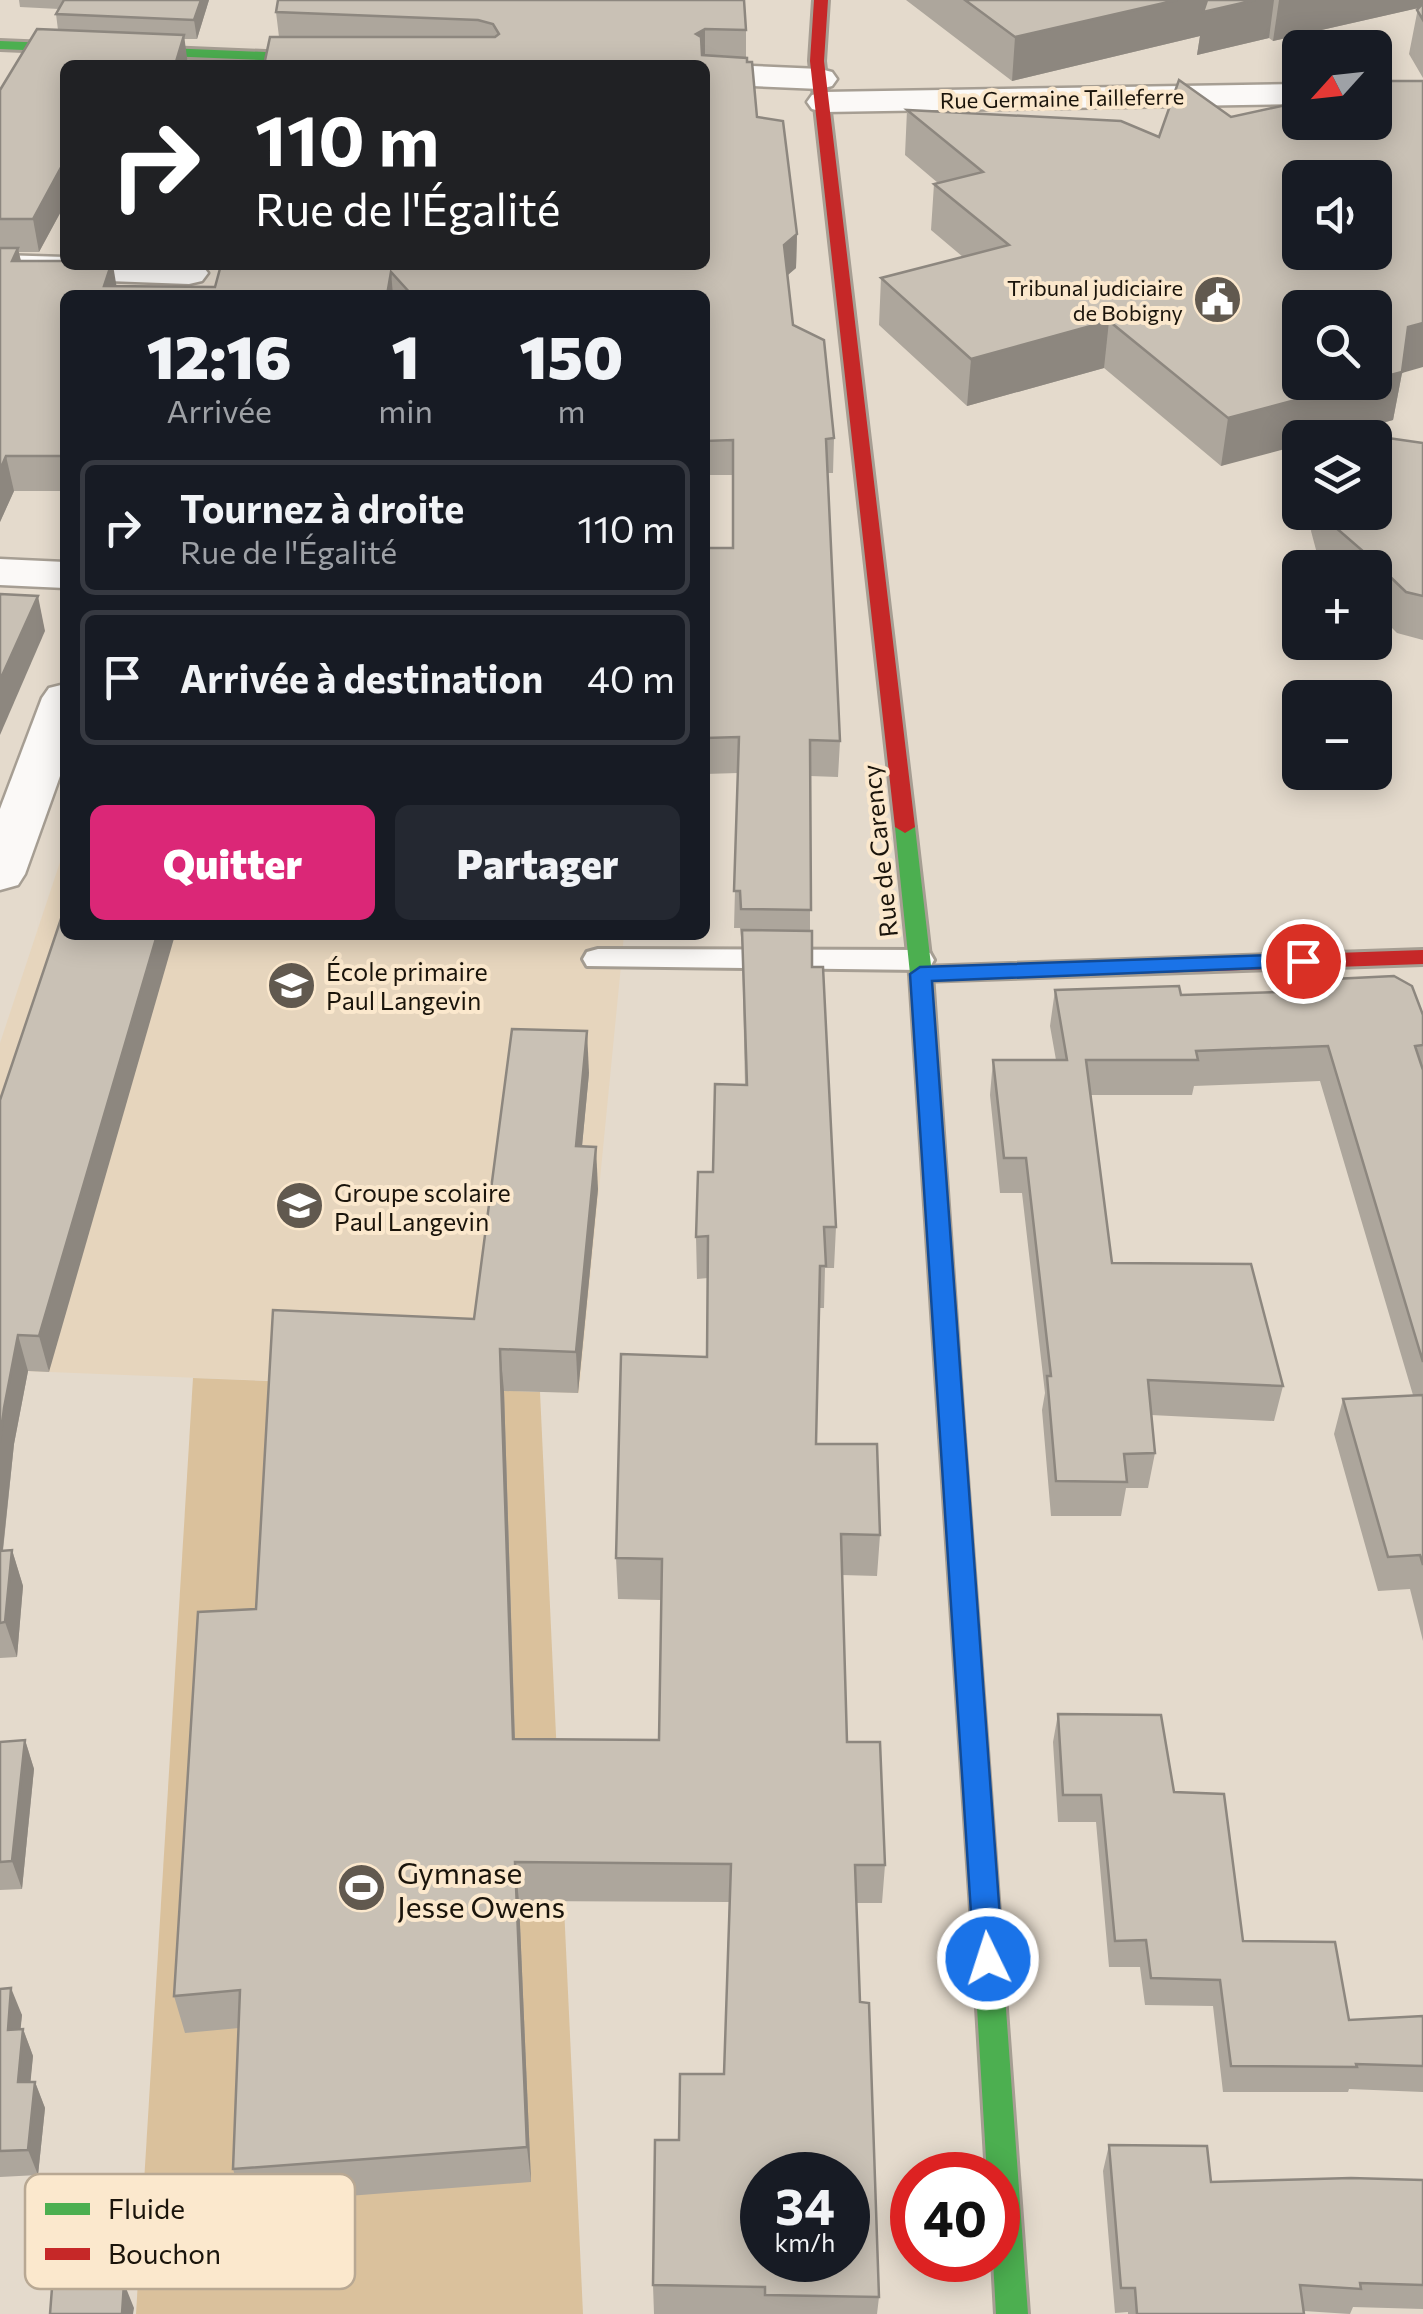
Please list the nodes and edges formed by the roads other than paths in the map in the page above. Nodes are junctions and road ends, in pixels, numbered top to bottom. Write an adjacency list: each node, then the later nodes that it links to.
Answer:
1 (821, 0): 5 (street, Rue de Carency)
2 (0, 45): 3 (street)
3 (248, 60)
4 (710, 75): 5 (street, Rue Germaine Tailleferre)
5 (822, 91): 6 (street, Rue Germaine Tailleferre); 17 (street, Rue de Carency)
6 (1282, 94)
7 (0, 266): 8 (street)
8 (60, 270)
9 (63, 270): 10 (street)
10 (188, 278)
11 (0, 572): 12 (street)
12 (60, 574)
13 (60, 712): 14 (street)
14 (0, 874)
15 (1423, 957): 17 (street)
16 (598, 959): 17 (lane)
17 (920, 967): 18 (street, Rue de Carency)
18 (1012, 2314)

